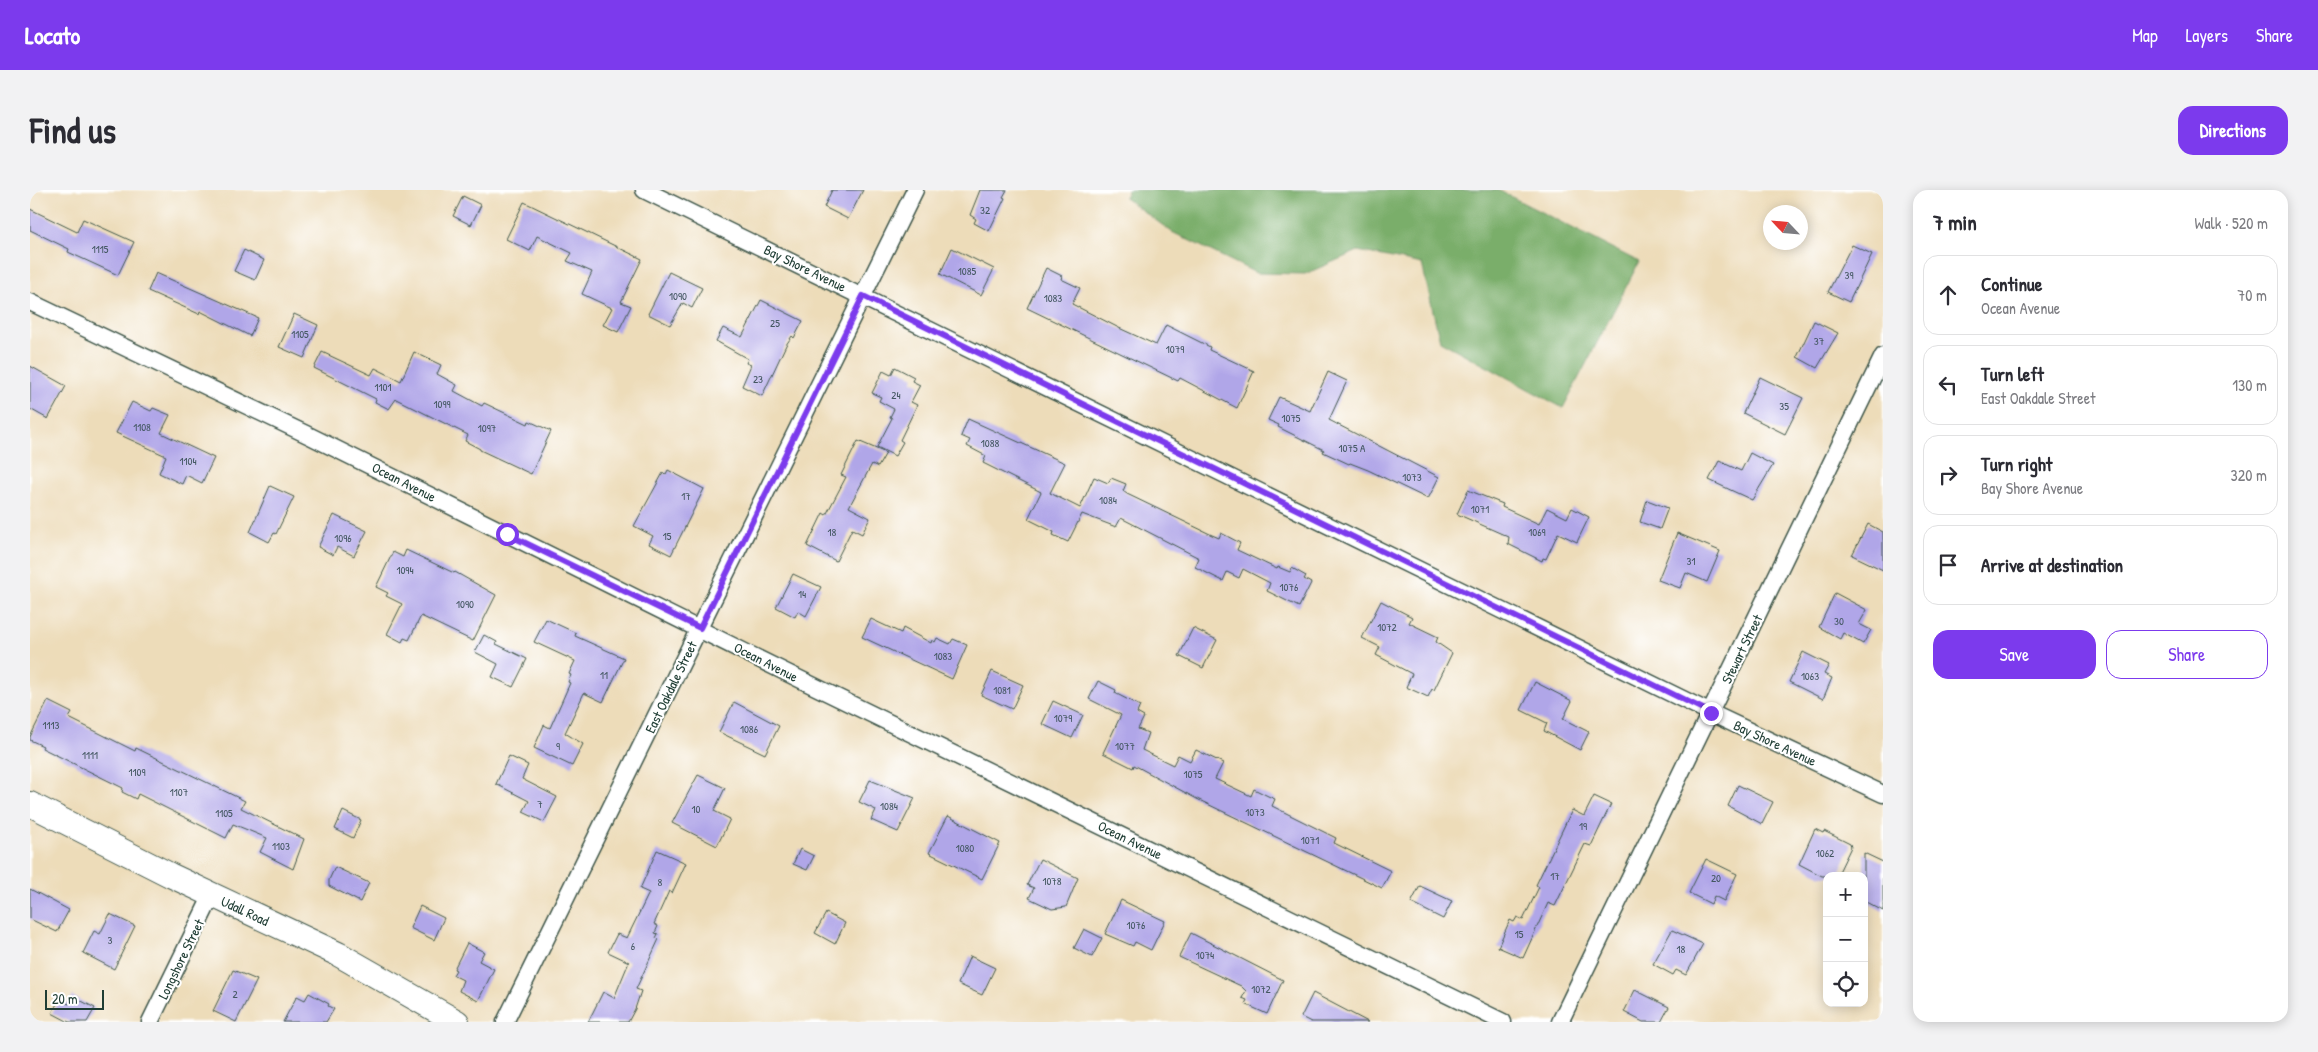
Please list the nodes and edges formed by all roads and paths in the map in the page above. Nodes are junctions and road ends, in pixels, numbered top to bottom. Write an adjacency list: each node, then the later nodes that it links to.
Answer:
1 (644, 190): 3 (street, Bay Shore Avenue)
2 (915, 190): 3 (street, East Oakdale Street)
3 (863, 296): 6 (street, East Oakdale Street); 7 (street, Bay Shore Avenue)
4 (30, 302): 6 (street, Ocean Avenue)
5 (1883, 356): 7 (street, Stewart Street)
6 (700, 628): 13 (street, East Oakdale Street); 14 (street, Ocean Avenue)
7 (1711, 713): 8 (street, Bay Shore Avenue); 15 (street, Stewart Street)
8 (1883, 794)
9 (30, 804): 10 (street, Udall Road)
10 (212, 895): 11 (street, Longshore Street); 12 (street, Udall Road)
11 (150, 1022)
12 (457, 1022)
13 (505, 1022)
14 (1503, 1022)
15 (1560, 1022)

